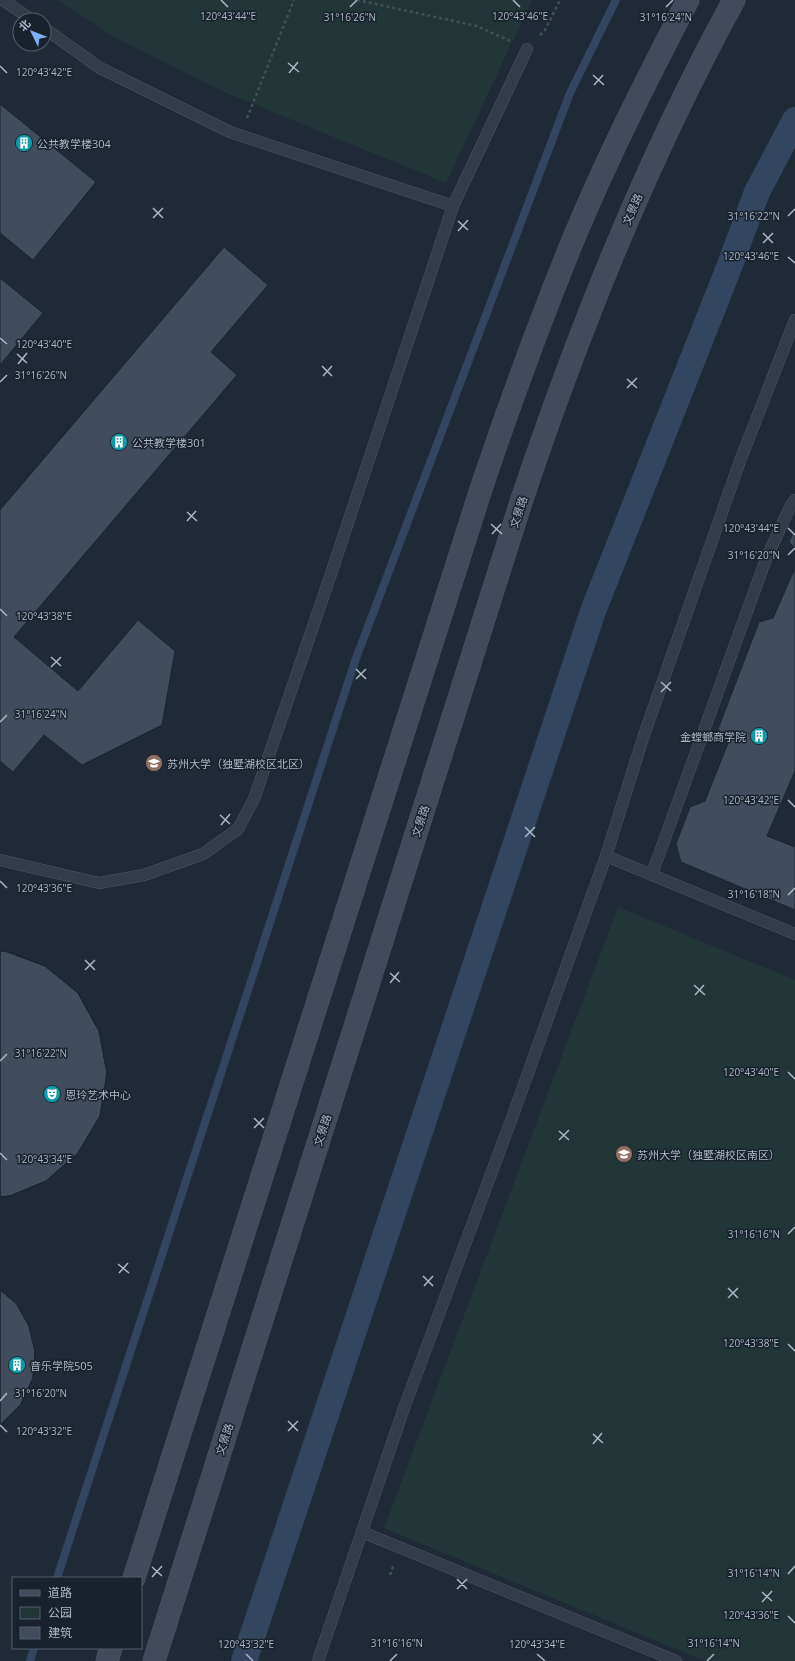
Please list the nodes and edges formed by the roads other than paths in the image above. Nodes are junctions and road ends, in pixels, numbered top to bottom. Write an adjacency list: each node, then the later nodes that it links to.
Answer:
1 (3, 0): 4 (lane)
2 (688, 0): 15 (main road)
3 (734, 0): 18 (main road, 文景路)
4 (20, 12)
5 (52, 34): 7 (lane)
6 (527, 49): 7 (lane)
7 (453, 206): 11 (lane)
8 (795, 320): 10 (lane)
9 (795, 500): 12 (lane)
10 (606, 856): 12 (lane); 14 (lane)
11 (0, 860)
12 (652, 874): 13 (lane)
13 (795, 934)
14 (362, 1532): 19 (lane); 20 (lane)
15 (134, 1577)
16 (111, 1649): 17 (main road)
17 (107, 1661)
18 (154, 1661)
19 (318, 1661)
20 (676, 1661)

